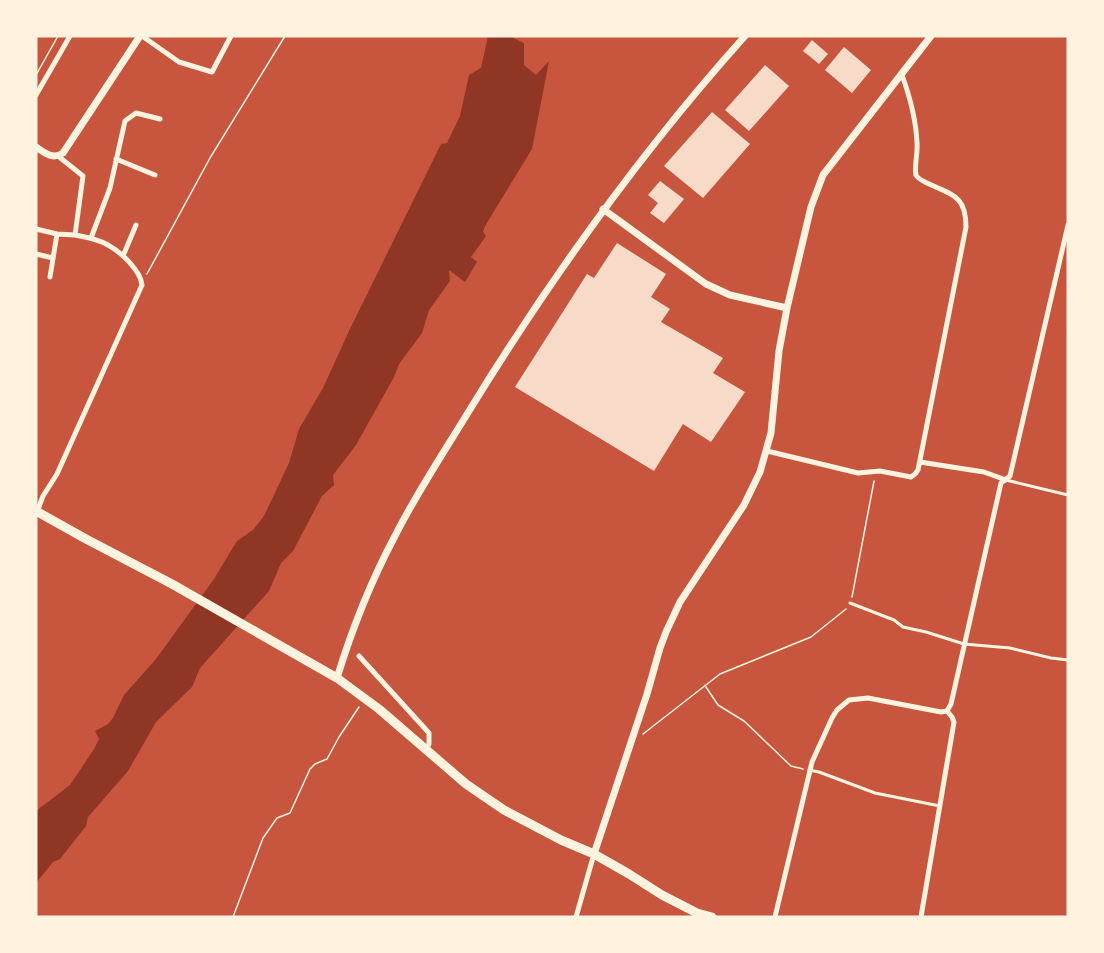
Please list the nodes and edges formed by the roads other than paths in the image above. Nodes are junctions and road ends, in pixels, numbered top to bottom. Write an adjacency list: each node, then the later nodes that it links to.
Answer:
1 (70, 36): 7 (street)
2 (141, 36): 3 (street); 10 (street)
3 (231, 36)
4 (745, 36): 13 (street)
5 (931, 36): 6 (street)
6 (902, 75): 24 (street); 26 (street)
7 (36, 95)
8 (160, 119): 11 (street)
9 (36, 147): 10 (street)
10 (58, 156): 18 (street)
11 (116, 159): 12 (street); 19 (street)
12 (155, 175)
13 (603, 209): 24 (street); 34 (street)
14 (136, 225): 21 (street)
15 (1068, 225): 27 (street)
16 (36, 229): 17 (street)
17 (57, 234): 18 (street); 22 (street)
18 (75, 235): 19 (street)
19 (92, 238): 21 (street)
20 (36, 254): 22 (street)
21 (123, 256): 29 (street)
22 (53, 258): 23 (street)
23 (50, 277)
24 (787, 308): 25 (street)
25 (767, 451): 26 (street); 39 (street)
26 (920, 462): 27 (street)
27 (1006, 480): 28 (lane); 31 (street)
28 (1068, 495)
29 (38, 512): 34 (highway)
30 (850, 603): 31 (lane)
31 (964, 644): 33 (lane); 35 (street)
32 (359, 656): 36 (street)
33 (1068, 660)
34 (337, 678): 36 (highway)
35 (947, 711): 37 (street); 38 (street)
36 (426, 750): 39 (highway)
37 (809, 770): 38 (lane); 42 (street)
38 (940, 806): 43 (street)
39 (594, 854): 40 (street); 41 (highway)
40 (576, 917)
41 (712, 917)
42 (775, 917)
43 (921, 917)

